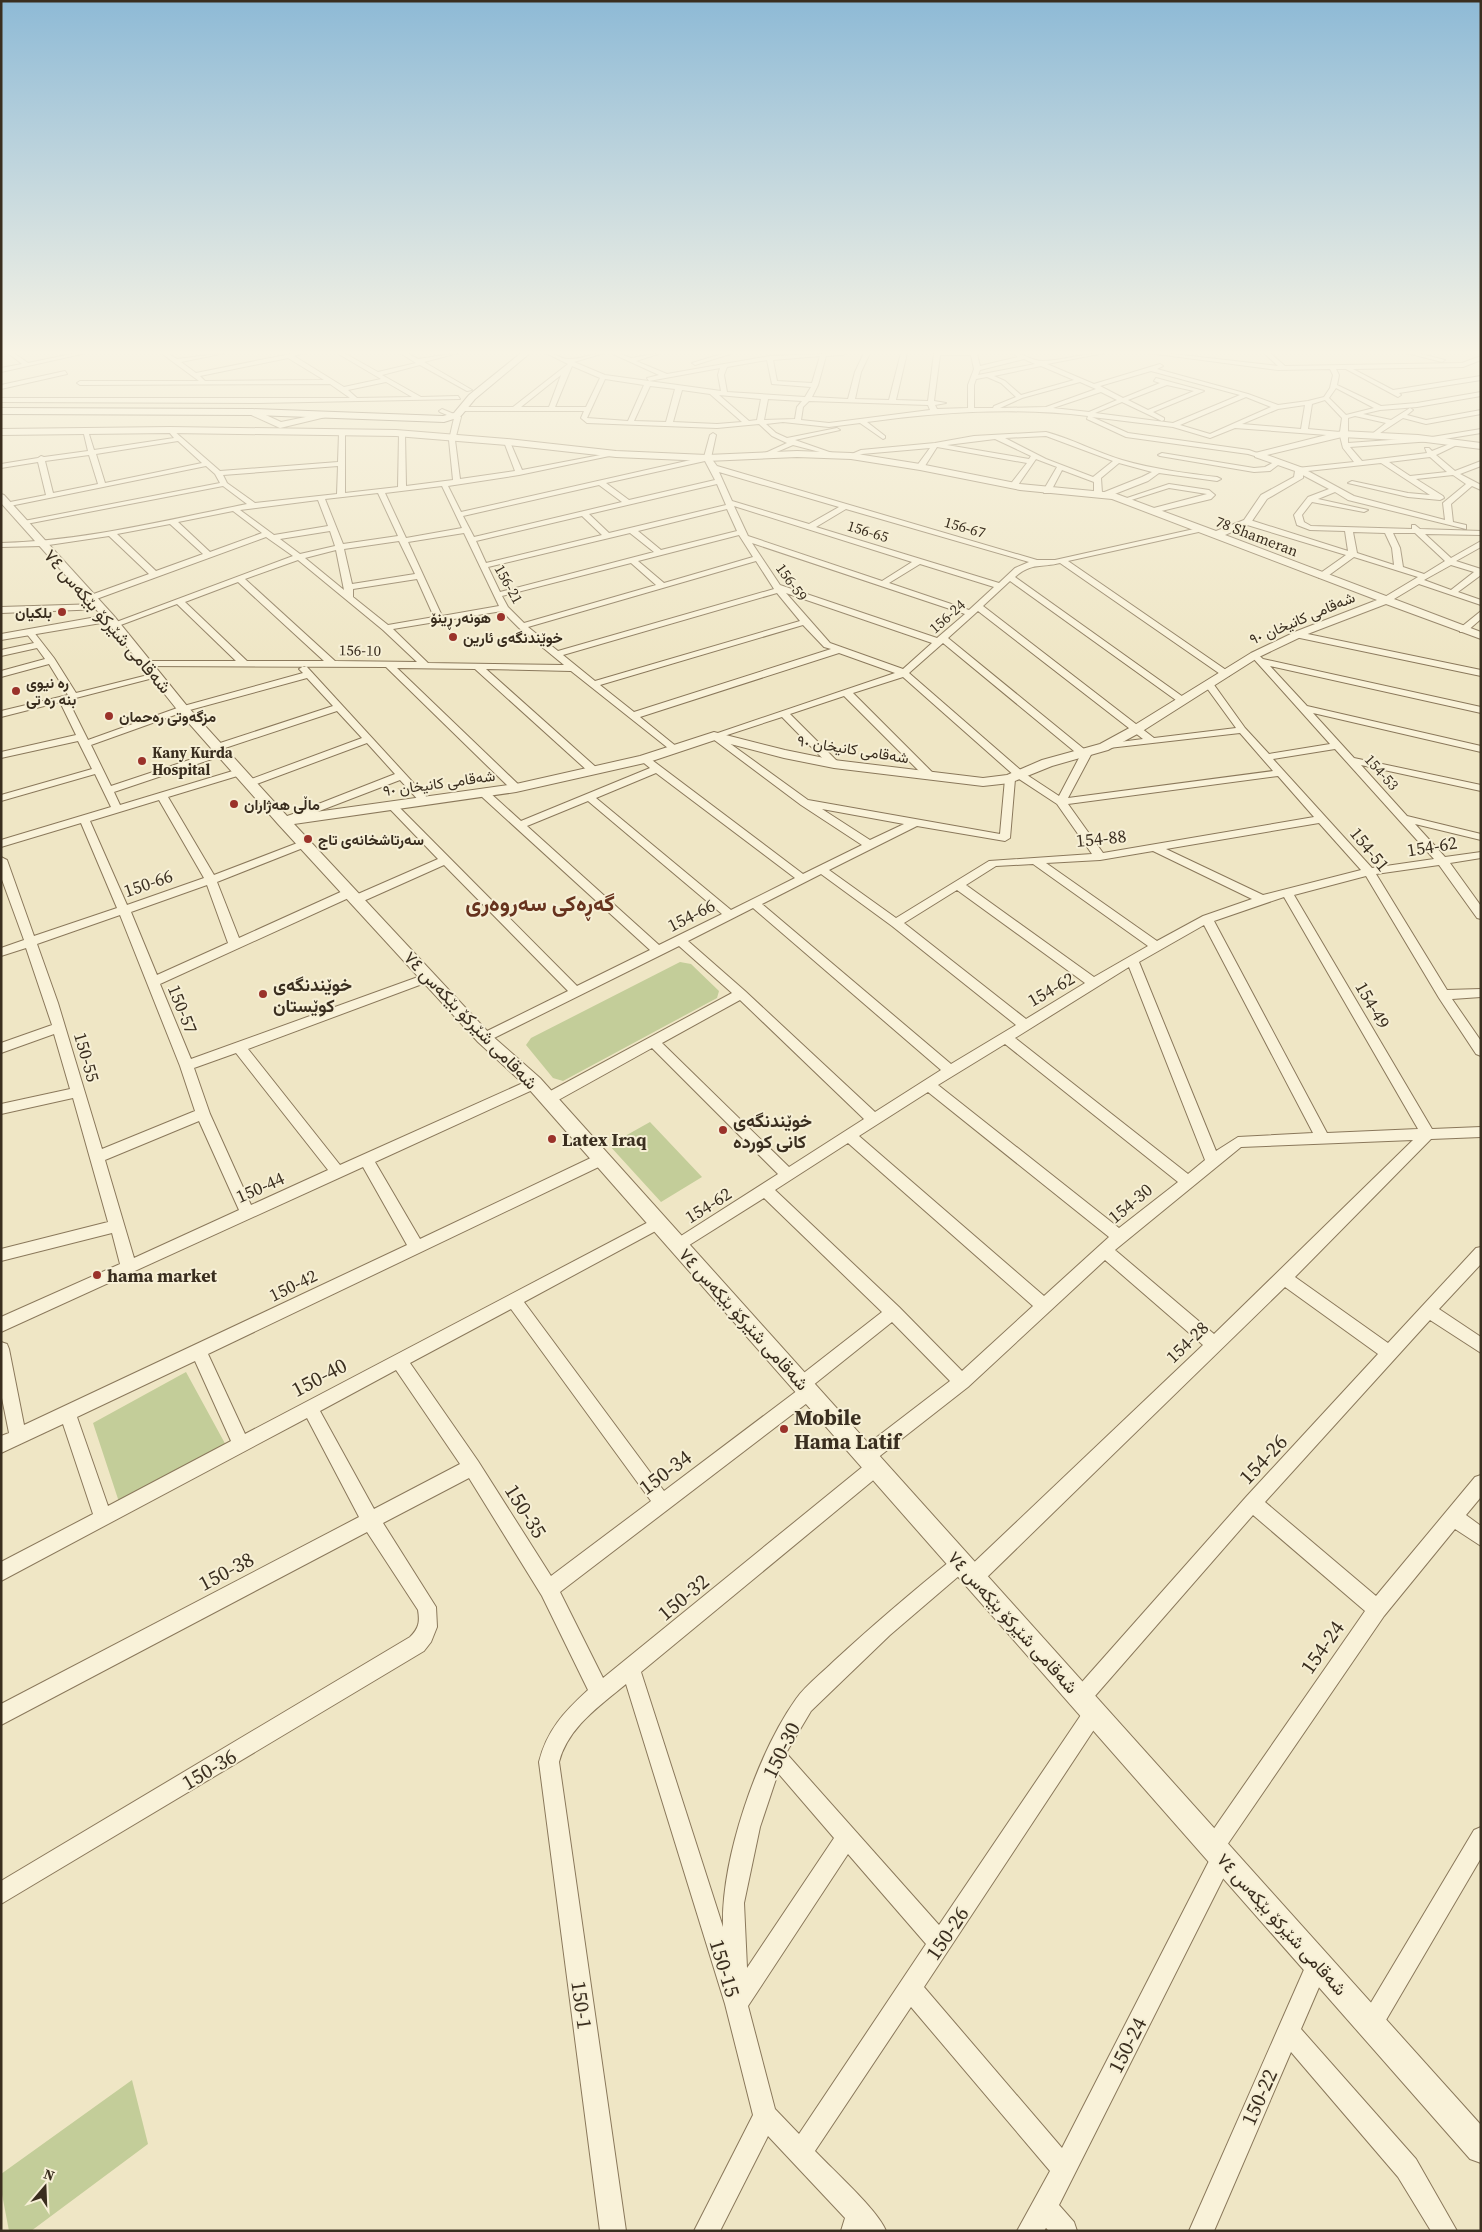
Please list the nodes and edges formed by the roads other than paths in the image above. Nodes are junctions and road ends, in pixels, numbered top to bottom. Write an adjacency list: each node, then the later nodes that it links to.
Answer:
1 (47, 457): 20 (street)
2 (93, 457): 50 (street)
3 (199, 457): 27 (street)
4 (341, 457): 28 (street)
5 (402, 457): 53 (street)
6 (454, 457): 44 (street)
7 (512, 457): 38 (street)
8 (600, 457): 38 (street)
9 (688, 457): 21 (street, 78 Shameran)
10 (731, 457): 21 (street, 78 Shameran)
11 (858, 457): 33 (street, 78 Shameran)
12 (927, 457): 33 (street)
13 (1027, 457): 22 (street)
14 (1108, 457): 23 (street)
15 (1175, 457): 25 (street)
16 (1266, 457): 25 (street)
17 (1353, 457): 29 (street)
18 (1413, 457): 24 (street)
19 (1433, 457): 39 (street)
20 (41, 458): 31 (street); 59 (street)
21 (707, 458): 34 (street, 156-59); 45 (street)
22 (1033, 458): 32 (street); 51 (street)
23 (1118, 461): 36 (street); 43 (street)
24 (1384, 461): 29 (street); 40 (street)
25 (1278, 462): 35 (street)
26 (1481, 463): 39 (street)
27 (207, 464): 37 (street); 50 (street)
28 (341, 464): 37 (street); 57 (street)
29 (1361, 464): 30 (street)
30 (1351, 465): 35 (street); 46 (street)
31 (1, 466)
32 (1061, 466): 43 (street); 55 (street)
33 (920, 467): 51 (street, 78 Shameran)
34 (714, 468): 42 (street, 156-59); 69 (street, 156-67)
35 (1300, 470): 56 (street); 76 (street)
36 (1158, 471): 41 (street); 58 (street)
37 (218, 473): 47 (street)
38 (519, 473): 44 (street)
39 (1456, 473): 40 (street); 49 (street)
40 (1408, 478): 61 (street)
41 (1217, 479)
42 (719, 481): 66 (street); 67 (street, 156-59)
43 (1097, 481): 58 (street)
44 (457, 482): 48 (street)
45 (600, 482): 66 (street); 73 (street)
46 (1352, 483): 56 (street); 61 (street)
47 (224, 484): 68 (street); 78 (street)
48 (444, 484): 53 (street); 73 (street, 156-21)
49 (1470, 484): 52 (street); 65 (street)
50 (102, 485): 59 (street)
51 (1013, 486): 55 (street, 78 Shameran)
52 (1481, 488)
53 (402, 489): 54 (street)
54 (381, 491): 57 (street); 93 (street)
55 (1047, 491): 58 (street, 78 Shameran)
56 (1340, 491): 62 (street); 74 (street)
57 (341, 495): 60 (street)
58 (1101, 495): 63 (street, 78 Shameran)
59 (50, 496): 64 (street)
60 (321, 498): 68 (street); 80 (street)
61 (1440, 498): 65 (street)
62 (1311, 499): 74 (street); 82 (street)
63 (1125, 500): 71 (street, 78 Shameran); 71 (street)
64 (5, 501): 78 (street, شەقامی شێرکۆ بێکەس ٧٤)
65 (1449, 502): 77 (street)
66 (628, 503): 72 (street)
67 (729, 504): 79 (street, 156-65); 84 (street); 89 (street, 156-59)
68 (253, 505): 70 (street)
69 (845, 506): 79 (street); 107 (street, 156-67)
70 (233, 508): 75 (street); 91 (street)
71 (1153, 511): 81 (street, 78 Shameran)
72 (583, 513): 92 (street); 94 (street)
73 (459, 515): 83 (street, 156-21)
74 (1410, 515): 77 (street); 86 (street)
75 (172, 522): 88 (street); 101 (street)
76 (1247, 522): 90 (street); 100 (street)
77 (1449, 523): 87 (street)
78 (24, 524): 96 (street, شەقامی شێرکۆ بێکەس ٧٤)
79 (810, 527): 105 (street, 156-65)
80 (333, 528): 91 (street); 98 (street)
81 (1200, 529): 90 (street, 78 Shameran); 106 (street, 156-24)
82 (1349, 529): 85 (street); 100 (street)
83 (466, 530): 93 (street); 94 (street, 156-21)
84 (632, 530): 92 (street); 99 (street)
85 (1388, 530): 86 (street); 110 (street)
86 (1417, 531): 87 (street); 108 (street)
87 (1480, 531)
88 (111, 534): 96 (street); 112 (street)
89 (743, 535): 99 (street); 103 (street, 156-59); 118 (street)
90 (1216, 535): 114 (street, 78 Shameran)
91 (268, 536): 101 (street); 102 (street)
92 (608, 536): 109 (street)
93 (402, 540): 98 (street); 113 (street)
94 (471, 540): 109 (street, 156-21)
95 (1481, 543): 108 (street)
96 (42, 544): 97 (street); 132 (street, شەقامی شێرکۆ بێکەس ٧٤)
97 (1, 545)
98 (339, 547): 102 (street); 121 (street)
99 (660, 553): 104 (street)
100 (1353, 554): 110 (street); 114 (street)
101 (209, 555): 112 (street)
102 (299, 557): 116 (street); 125 (street)
103 (758, 558): 119 (street); 122 (street, 156-59)
104 (632, 560): 119 (street); 124 (street)
105 (919, 561): 118 (street); 120 (street, 156-65)
106 (1062, 561): 107 (street, 156-24); 162 (street)
107 (1036, 562): 115 (street, 156-24)
108 (1451, 562): 111 (street); 117 (street)
109 (484, 566): 124 (street, 156-21)
110 (1399, 569): 117 (street)
111 (1480, 572): 123 (street)
112 (155, 575): 132 (street)
113 (419, 576): 121 (street); 134 (street)
114 (1322, 576): 127 (street, 78 Shameran)
115 (1010, 577): 120 (street, 156-24); 167 (street)
116 (240, 579): 126 (street); 152 (street)
117 (1422, 579): 123 (street); 127 (street)
118 (882, 584): 131 (street)
119 (662, 586): 136 (street)
120 (1000, 586): 131 (street, 156-24)
121 (349, 587): 125 (street)
122 (778, 588): 135 (street, 156-59); 143 (street); 147 (street)
123 (1452, 593): 128 (street)
124 (497, 595): 129 (street, 156-21)
125 (349, 598): 137 (street)
126 (179, 600): 132 (street); 150 (street)
127 (1386, 600): 138 (street, 78 Shameran); 140 (street, شەقامی کانیخان ٩٠)
128 (1481, 603)
129 (504, 608): 134 (street); 136 (street, 156-21)
130 (1, 610): 132 (street)
131 (974, 610): 143 (street, 156-24); 175 (street)
132 (104, 612): 139 (street); 157 (street, شەقامی شێرکۆ بێکەس ٧٤)
133 (1481, 614): 138 (street)
134 (438, 619): 137 (street)
135 (805, 622): 145 (street, 156-59); 163 (street)
136 (522, 626): 147 (street, 156-21)
137 (386, 628): 154 (street)
138 (1463, 630): 141 (street, 78 Shameran)
139 (30, 633): 142 (street); 144 (street)
140 (1298, 635): 148 (street, شەقامی کانیخان ٩٠); 159 (street)
141 (1481, 636)
142 (1, 637)
143 (940, 640): 158 (street, 156-24); 186 (street)
144 (39, 645): 146 (street); 149 (street)
145 (840, 649): 158 (street, 156-59); 174 (street)
146 (1, 653)
147 (556, 654): 156 (street, 156-21)
148 (1258, 658): 162 (street, شەقامی کانیخان ٩٠); 169 (street, 154-53); 171 (street)
149 (51, 660): 160 (street); 166 (street)
150 (244, 663): 151 (street, 156-10); 157 (street, 156-10)
151 (299, 663): 152 (street, 156-10); 161 (street)
152 (332, 664): 153 (street, 156-10)
153 (389, 665): 154 (street, 156-10); 200 (street)
154 (425, 665): 155 (street, 156-10)
155 (477, 666): 156 (street, 156-10); 194 (street)
156 (574, 668): 163 (street, 156-21)
157 (150, 670): 166 (street, 156-10); 170 (street, شەقامی شێرکۆ بێکەس ٧٤)
158 (904, 673): 165 (street, 156-24); 198 (street)
159 (1481, 673)
160 (1, 674)
161 (309, 674): 168 (street); 170 (street)
162 (1226, 674): 164 (street, شەقامی کانیخان ٩٠)
163 (593, 684): 174 (street, 156-21)
164 (1210, 684): 167 (street, شەقامی کانیخان ٩٠); 176 (street, 154-51)
165 (846, 692): 172 (street, 156-24); 197 (street)
166 (68, 698): 173 (street, 156-10); 180 (street)
167 (1183, 701): 175 (street, شەقامی کانیخان ٩٠)
168 (340, 707): 178 (street); 183 (street)
169 (1303, 708): 181 (street, 154-53); 185 (street)
170 (183, 709): 180 (street); 183 (street, شەقامی شێرکۆ بێکەس ٧٤)
171 (1481, 710)
172 (784, 713): 177 (street, 156-24); 191 (street)
173 (1, 714)
174 (633, 716): 184 (street, 156-21)
175 (1137, 729): 179 (street); 182 (street, شەقامی کانیخان ٩٠)
176 (1242, 730): 179 (street); 188 (street, 154-51)
177 (714, 736): 184 (street, شەقامی کانیخان ٩٠); 191 (street, شەقامی کانیخان ٩٠); 209 (street)
178 (369, 739): 196 (street); 199 (street)
179 (1152, 740): 182 (street)
180 (83, 741): 187 (street); 193 (street)
181 (1337, 746): 188 (street); 190 (street, 154-53)
182 (1104, 747): 186 (street, شەقامی کانیخان ٩٠)
183 (220, 749): 199 (street, شەقامی شێرکۆ بێکەس ٧٤); 202 (street)
184 (673, 749): 189 (street, شەقامی کانیخان ٩٠)
185 (1481, 749)
186 (1085, 753): 198 (street, شەقامی کانیخان ٩٠); 208 (street)
187 (1, 756)
188 (1266, 756): 195 (street, 154-51)
189 (644, 759): 192 (street); 194 (street, شەقامی کانیخان ٩٠)
190 (1350, 760): 201 (street); 212 (street, 154-53)
191 (834, 764): 197 (street, شەقامی کانیخان ٩٠)
192 (657, 769): 205 (street); 231 (street)
193 (98, 770): 202 (street); 206 (street)
194 (594, 771): 200 (street, شەقامی کانیخان ٩٠)
195 (1281, 773): 208 (street); 214 (street, 154-51)
196 (402, 775): 207 (street); 215 (street)
197 (931, 777): 198 (street, شەقامی کانیخان ٩٠)
198 (1015, 777): 208 (street); 216 (street)
199 (245, 778): 204 (street); 215 (street, شەقامی شێرکۆ بێکەس ٧٤)
200 (516, 788): 203 (street, شەقامی کانیخان ٩٠)
201 (1481, 788)
202 (108, 792): 211 (street)
203 (485, 794): 207 (street, شەقامی کانیخان ٩٠); 217 (street)
204 (162, 796): 211 (street); 232 (street)
205 (589, 797): 217 (street); 241 (street)
206 (1, 798)
207 (425, 801): 210 (street, شەقامی کانیخان ٩٠)
208 (1060, 802): 224 (street)
209 (805, 803): 216 (street); 221 (street)
210 (392, 806): 215 (street, شەقامی کانیخان ٩٠); 226 (street)
211 (117, 809): 213 (street)
212 (1402, 818): 218 (street); 228 (street, 154-53)
213 (84, 819): 219 (street); 239 (street, 150-57)
214 (1322, 820): 222 (street, 154-88); 230 (street, 154-51)
215 (283, 821): 220 (street, شەقامی شێرکۆ بێکەس ٧٤)
216 (914, 823): 221 (street, 154-66)
217 (520, 825): 248 (street)
218 (1481, 837)
219 (1, 844)
220 (304, 844): 232 (street, 150-66); 236 (street, شەقامی شێرکۆ بێکەس ٧٤)
221 (870, 845): 229 (street, 154-66)
222 (1157, 849): 224 (street, 154-88); 237 (street)
223 (1481, 855): 228 (street, 154-62)
224 (1100, 857): 227 (street, 154-88)
225 (1, 860): 235 (street, 150-55)
226 (446, 860): 236 (street); 254 (street)
227 (1034, 860): 233 (street, 154-88); 247 (street)
228 (1443, 862): 230 (street, 154-62); 240 (street, 154-53)
229 (821, 869): 231 (street, 154-66); 243 (street)
230 (1368, 872): 234 (street, 154-62); 257 (street, 154-51)
231 (803, 879): 238 (street, 154-66)
232 (211, 880): 239 (street, 150-66); 246 (street)
233 (958, 885): 243 (street, 154-88); 253 (street)
234 (1287, 893): 237 (street, 154-62); 276 (street, 154-49)
235 (7, 894): 245 (street, 150-55)
236 (352, 897): 246 (street); 251 (street, شەقامی شێرکۆ بێکەس ٧٤)
237 (1262, 899): 242 (street, 154-62)
238 (754, 903): 241 (street, 154-66); 267 (street)
239 (124, 910): 245 (street, 150-66); 252 (street, 150-57)
240 (1481, 914)
241 (730, 915): 244 (street, 154-66)
242 (1207, 919): 247 (street, 154-62); 278 (street)
243 (896, 922): 258 (street)
244 (680, 940): 248 (street, 154-66); 256 (street)
245 (30, 942): 249 (street, 150-66); 259 (street, 150-55)
246 (235, 944): 252 (street)
247 (1156, 946): 250 (street, 154-62)
248 (658, 951): 254 (street, 154-66)
249 (1, 952)
250 (1132, 960): 253 (street, 154-62); 280 (street)
251 (429, 977): 261 (street, شەقامی شێرکۆ بێکەس ٧٤); 263 (street)
252 (153, 982): 266 (street, 150-57)
253 (1095, 984): 258 (street, 154-62)
254 (576, 992): 261 (street, 154-66)
255 (1481, 993): 257 (street)
256 (741, 994): 262 (street); 274 (street)
257 (1443, 995): 265 (street, 154-51)
258 (1025, 1025): 260 (street, 154-62)
259 (59, 1027): 264 (street); 270 (street, 150-55)
260 (1005, 1037): 267 (street, 154-62); 287 (street)
261 (484, 1038): 268 (street, شەقامی شێرکۆ بێکەس ٧٤)
262 (653, 1042): 271 (street); 286 (street)
263 (239, 1047): 266 (street); 285 (street)
264 (1, 1048)
265 (1481, 1052)
266 (187, 1066): 273 (street, 150-57)
267 (950, 1071): 269 (street, 154-62)
268 (534, 1083): 271 (street, شەقامی شێرکۆ بێکەس ٧٤); 282 (street, 150-44)
269 (928, 1085): 274 (street, 154-62); 292 (street)
270 (78, 1092): 272 (street); 281 (street, 150-55)
271 (548, 1099): 283 (street, شەقامی شێرکۆ بێکەس ٧٤)
272 (1, 1109)
273 (202, 1114): 281 (street); 289 (street, 150-57)
274 (873, 1119): 277 (street, 154-62)
275 (1481, 1132): 276 (street)
276 (1428, 1134): 278 (street); 299 (street, 154-28)
277 (849, 1136): 286 (street, 154-62); 301 (street)
278 (1322, 1137): 279 (street)
279 (1238, 1142): 280 (street); 284 (street, 154-30)
280 (1206, 1144): 284 (street)
281 (97, 1157): 291 (street, 150-55)
282 (366, 1159): 285 (street, 150-44); 294 (street)
283 (602, 1160): 290 (street, شەقامی شێرکۆ بێکەس ٧٤); 294 (street, 150-42)
284 (1213, 1161): 287 (street, 154-30)
285 (338, 1172): 289 (street, 150-44)
286 (788, 1175): 288 (street, 154-62)
287 (1187, 1181): 292 (street, 154-30)
288 (765, 1190): 293 (street, 154-62); 303 (street)
289 (247, 1213): 298 (street, 150-44)
290 (658, 1223): 293 (street, شەقامی شێرکۆ بێکەس ٧٤); 300 (street, 150-40)
291 (117, 1226): 297 (street); 298 (street, 150-55)
292 (1119, 1237): 295 (street, 154-30)
293 (678, 1245): 312 (street, شەقامی شێرکۆ بێکەس ٧٤)
294 (417, 1248): 308 (street, 150-42)
295 (1104, 1250): 301 (street, 154-30); 305 (street)
296 (1481, 1253): 302 (street, 154-26)
297 (1, 1255)
298 (128, 1267): 304 (street, 150-44)
299 (1284, 1278): 305 (street, 154-28); 309 (street)
300 (513, 1300): 310 (street, 150-40); 321 (street)
301 (1044, 1306): 311 (street, 154-30)
302 (1429, 1311): 306 (street); 309 (street, 154-26)
303 (893, 1312): 311 (street); 312 (street, 150-34)
304 (1, 1325)
305 (1214, 1344): 327 (street, 154-28)
306 (1481, 1346)
307 (1, 1349): 315 (street)
308 (199, 1352): 314 (street, 150-42); 316 (street)
309 (1390, 1353): 322 (street, 154-26)
310 (399, 1360): 313 (street, 150-40); 319 (street, 150-35)
311 (962, 1382): 318 (street, 154-30)
312 (805, 1388): 318 (street, شەقامی شێرکۆ بێکەس ٧٤); 321 (street, 150-34)
313 (310, 1408): 316 (street, 150-40); 325 (street)
314 (68, 1414): 315 (street, 150-42); 324 (street)
315 (18, 1437): 317 (street, 150-42)
316 (241, 1444): 324 (street, 150-40)
317 (1, 1445)
318 (871, 1461): 327 (street, شەقامی شێرکۆ بێکەس ٧٤); 331 (street, 150-32)
319 (472, 1467): 325 (street, 150-38); 329 (street, 150-35)
320 (1481, 1483): 323 (street, 154-24)
321 (662, 1502): 329 (street, 150-34)
322 (1252, 1503): 330 (street); 333 (street, 154-26)
323 (1454, 1517): 326 (street); 330 (street, 154-24)
324 (103, 1518): 328 (street, 150-40)
325 (370, 1520): 334 (street, 150-38); 340 (street, 150-36)
326 (1481, 1537)
327 (967, 1570): 333 (street, شەقامی شێرکۆ بێکەس ٧٤); 335 (street, 150-30)
328 (1, 1572)
329 (549, 1588): 332 (street, 150-35)
330 (1377, 1609): 339 (street, 154-24)
331 (631, 1670): 332 (street, 150-32); 344 (street, 150-15)
332 (600, 1693): 336 (street, 150-32)
333 (1087, 1705): 339 (street, شەقامی شێرکۆ بێکەس ٧٤); 341 (street, 150-26)
334 (1, 1715)
335 (774, 1754): 337 (street); 344 (street, 150-30)
336 (551, 1780): 353 (street, 150-1)
337 (847, 1837): 341 (street); 344 (street)
338 (1481, 1837): 345 (street)
339 (1218, 1852): 342 (street, شەقامی شێرکۆ بێکەس ٧٤); 350 (street, 150-24)
340 (1, 1893)
341 (940, 1943): 343 (street, 150-26)
342 (1318, 1964): 345 (street, شەقامی شێرکۆ بێکەس ٧٤); 346 (street, 150-22)
343 (910, 1988): 349 (street, 150-26); 350 (street)
344 (736, 2004): 347 (street, 150-15)
345 (1371, 2024): 348 (street, شەقامی شێرکۆ بێکەس ٧٤)
346 (1288, 2031): 357 (street, 150-22); 358 (street)
347 (765, 2116): 349 (street, 150-15); 354 (street)
348 (1481, 2148)
349 (800, 2153): 352 (street, 150-15)
350 (1064, 2169): 351 (street, 150-24)
351 (1045, 2207): 355 (street, 150-24); 356 (street)
352 (862, 2225)
353 (613, 2231)
354 (706, 2231)
355 (1029, 2231)
356 (1065, 2231)
357 (1201, 2231)
358 (1445, 2231)

